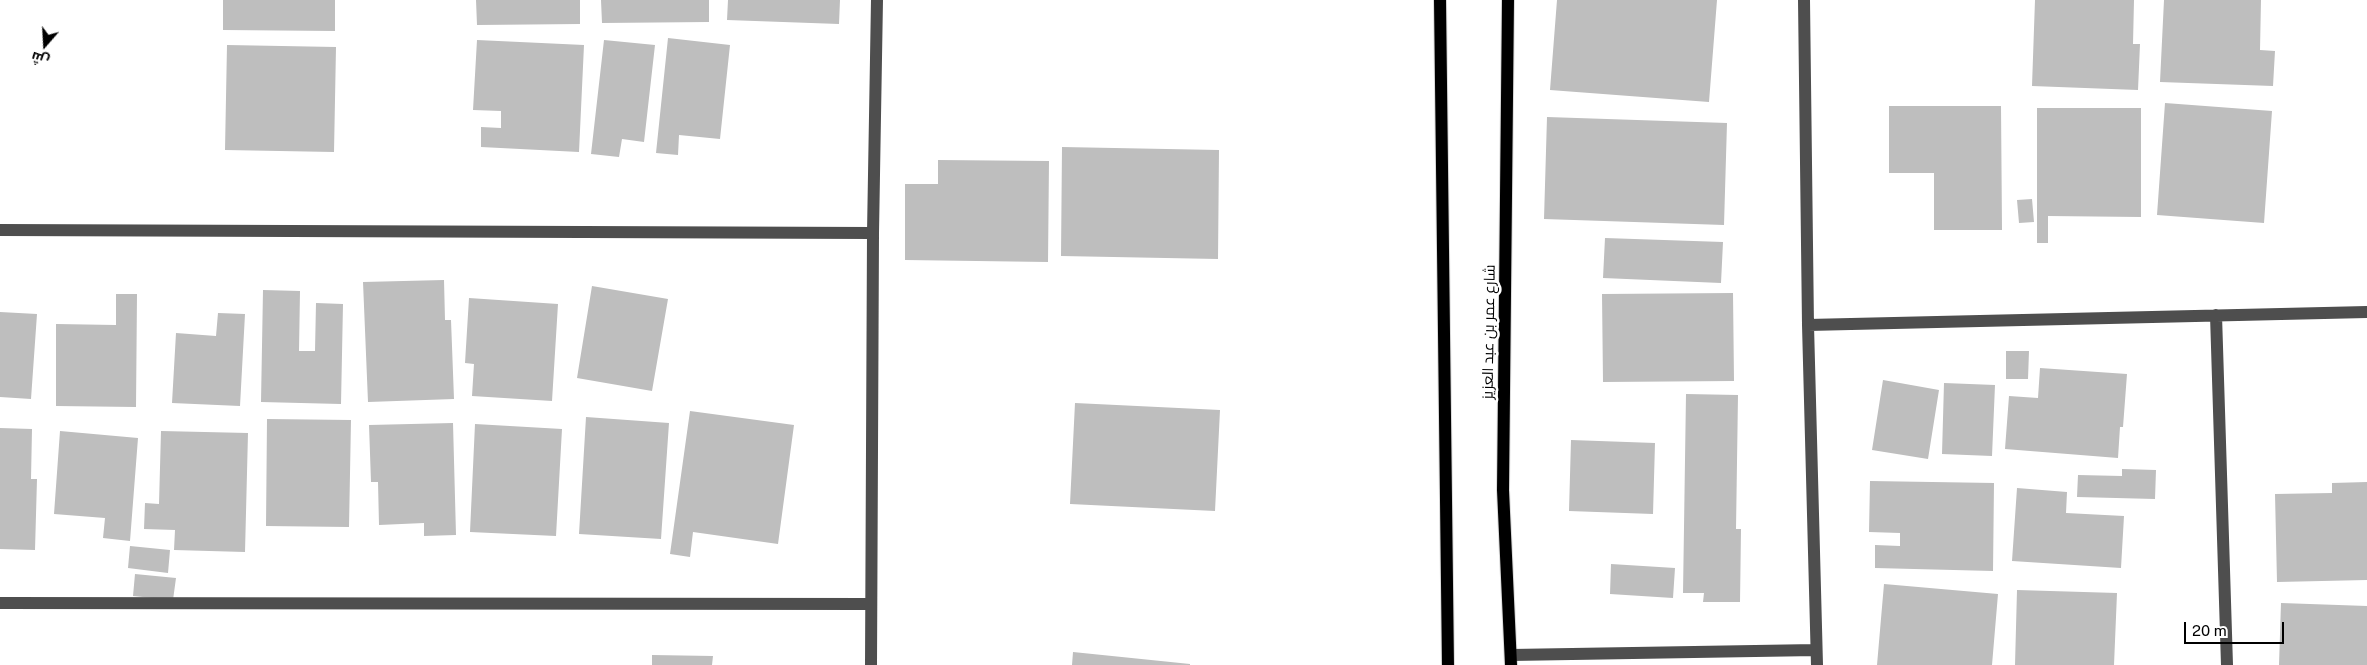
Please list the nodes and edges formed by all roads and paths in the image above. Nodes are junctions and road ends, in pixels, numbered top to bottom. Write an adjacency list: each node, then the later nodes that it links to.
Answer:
1 (877, 0): 6 (street)
2 (1440, 0): 15 (main road)
3 (1508, 0): 13 (main road, شارع عمر بن عبد العزيز)
4 (1804, 0): 9 (street)
5 (0, 230): 6 (street)
6 (873, 233): 11 (street)
7 (2367, 312): 8 (street)
8 (2216, 315): 9 (street); 17 (street)
9 (1808, 325): 12 (street)
10 (0, 603): 11 (street)
11 (872, 604): 14 (street)
12 (1816, 650): 13 (street); 16 (street)
13 (1511, 660)
14 (871, 665)
15 (1448, 665)
16 (1817, 665)
17 (2227, 665)

